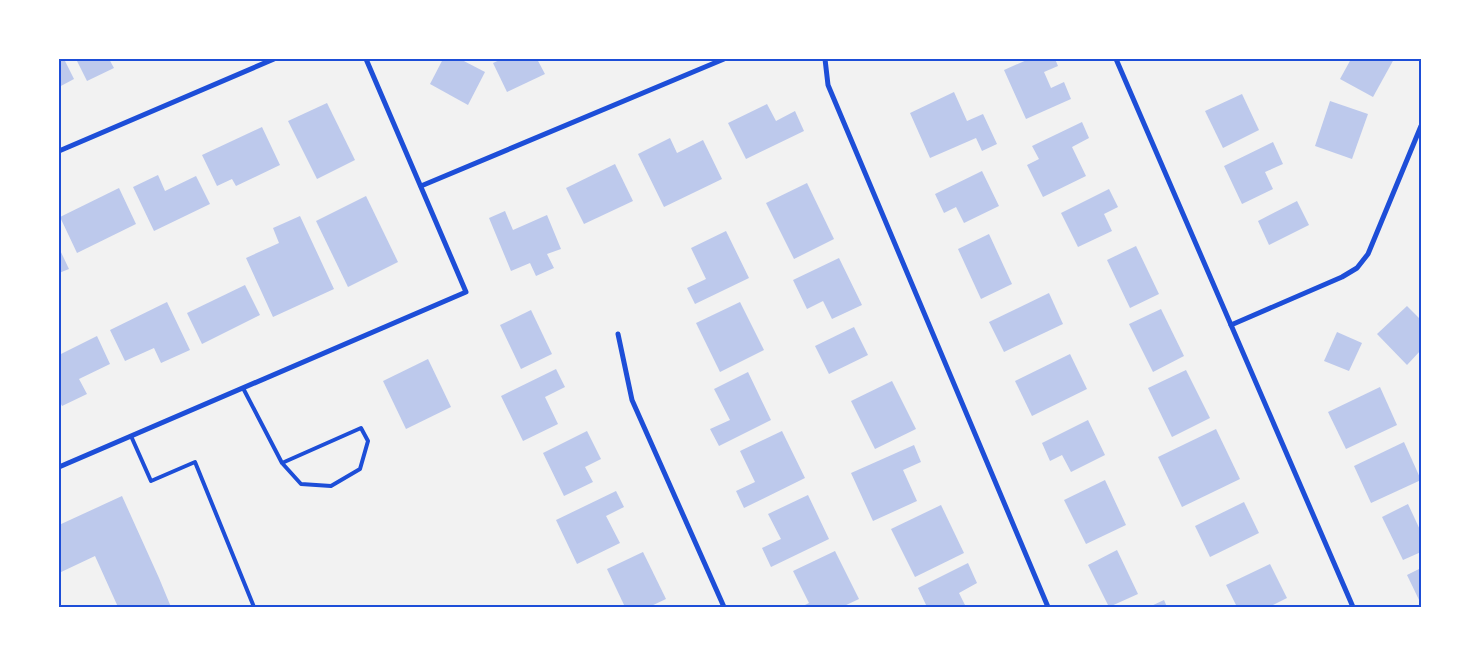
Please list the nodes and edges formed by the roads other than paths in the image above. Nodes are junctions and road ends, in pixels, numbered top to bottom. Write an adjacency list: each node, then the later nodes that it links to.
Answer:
1 (274, 59): 7 (street)
2 (366, 59): 8 (street)
3 (724, 59): 8 (street)
4 (825, 59): 17 (street)
5 (1116, 59): 9 (street)
6 (1421, 126): 9 (street)
7 (59, 151)
8 (421, 186): 11 (street)
9 (1231, 325): 18 (street)
10 (618, 334): 16 (street)
11 (243, 388): 12 (street); 13 (lane)
12 (131, 436): 14 (street); 15 (lane)
13 (282, 463): 13 (lane)
14 (59, 467)
15 (254, 607)
16 (724, 607)
17 (1048, 607)
18 (1353, 607)

